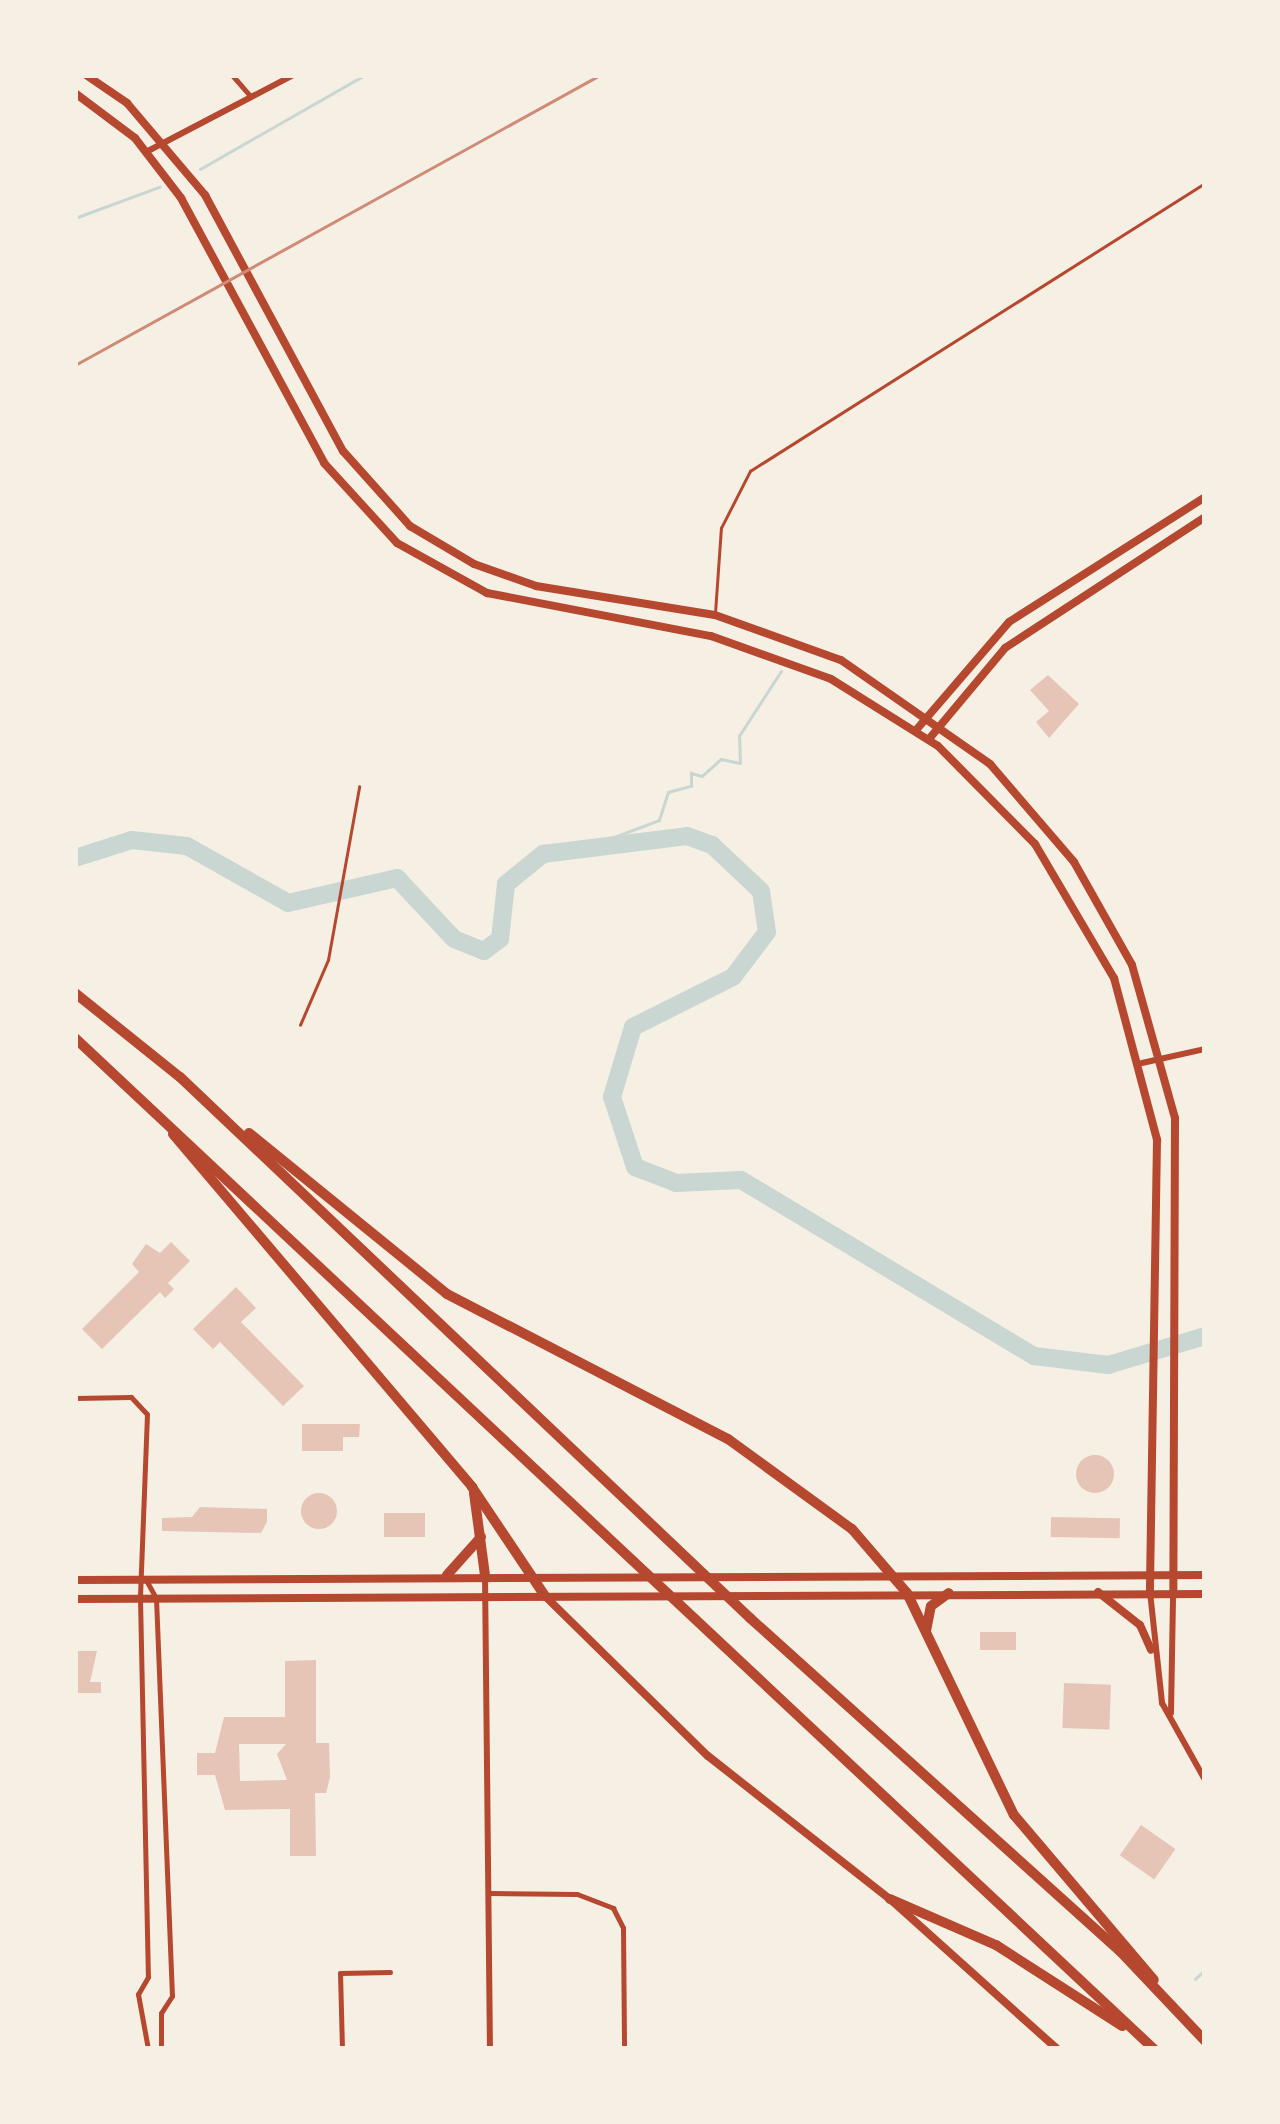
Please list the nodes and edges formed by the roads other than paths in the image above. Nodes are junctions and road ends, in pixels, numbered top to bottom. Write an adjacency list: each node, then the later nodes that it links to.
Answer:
1 (86, 75): 6 (main road)
2 (232, 75): 5 (street)
3 (293, 75): 5 (street)
4 (75, 94): 7 (main road)
5 (250, 96): 6 (street)
6 (165, 142): 7 (street); 11 (main road)
7 (146, 152): 12 (main road)
8 (1205, 183): 11 (lane)
9 (1205, 497): 13 (main road)
10 (1205, 517): 14 (main road)
11 (715, 615): 12 (main road); 13 (main road)
12 (711, 636): 15 (main road)
13 (928, 714): 14 (main road); 15 (main road)
14 (940, 724): 16 (main road); 22 (main road)
15 (916, 729): 16 (main road)
16 (929, 739): 23 (main road)
17 (359, 787): 19 (lane)
18 (75, 993): 24 (highway)
19 (300, 1025)
20 (75, 1038): 25 (highway)
21 (1205, 1049): 22 (street)
22 (1163, 1059): 23 (street); 28 (main road)
23 (1142, 1063): 27 (main road)
24 (180, 1077): 31 (highway); 62 (highway)
25 (161, 1116): 29 (highway); 63 (highway)
26 (75, 1398): 41 (street)
27 (1155, 1428): 28 (main road); 33 (main road)
28 (1177, 1431): 34 (main road)
29 (472, 1487): 30 (highway); 37 (highway)
30 (482, 1536): 35 (highway); 36 (highway)
31 (892, 1570): 32 (main road); 37 (main road); 44 (highway)
32 (1002, 1571): 33 (main road); 46 (main road)
33 (1151, 1574): 34 (main road); 43 (main road)
34 (1173, 1574): 38 (main road); 47 (main road)
35 (448, 1575): 36 (main road); 39 (main road)
36 (485, 1575): 37 (main road); 53 (street)
37 (536, 1575): 49 (highway)
38 (1205, 1575)
39 (295, 1578): 41 (main road); 52 (main road)
40 (75, 1580): 41 (main road)
41 (146, 1580): 50 (street); 51 (street)
42 (1098, 1592): 43 (main road); 46 (main road); 56 (main road)
43 (1150, 1592): 47 (main road); 56 (street)
44 (907, 1593): 45 (main road); 49 (main road); 55 (highway)
45 (949, 1593): 46 (main road); 55 (highway)
46 (1002, 1593)
47 (1172, 1593): 48 (main road); 57 (street)
48 (1205, 1594)
49 (545, 1596): 53 (main road); 60 (main road)
50 (140, 1598): 51 (main road); 54 (main road); 65 (street)
51 (156, 1598): 52 (main road); 66 (street)
52 (294, 1598): 53 (main road)
53 (484, 1598): 59 (street)
54 (75, 1599)
55 (926, 1632): 62 (highway)
56 (1150, 1650): 57 (street)
57 (1172, 1713): 58 (street)
58 (1205, 1780)
59 (486, 1892): 68 (street); 69 (street)
60 (890, 1899): 63 (highway); 70 (main road)
61 (390, 1972): 67 (street)
62 (1191, 2028): 64 (highway)
63 (1136, 2033): 71 (highway)
64 (1205, 2041)
65 (148, 2049)
66 (161, 2049)
67 (342, 2049)
68 (490, 2049)
69 (624, 2049)
70 (1057, 2049)
71 (1154, 2049)

